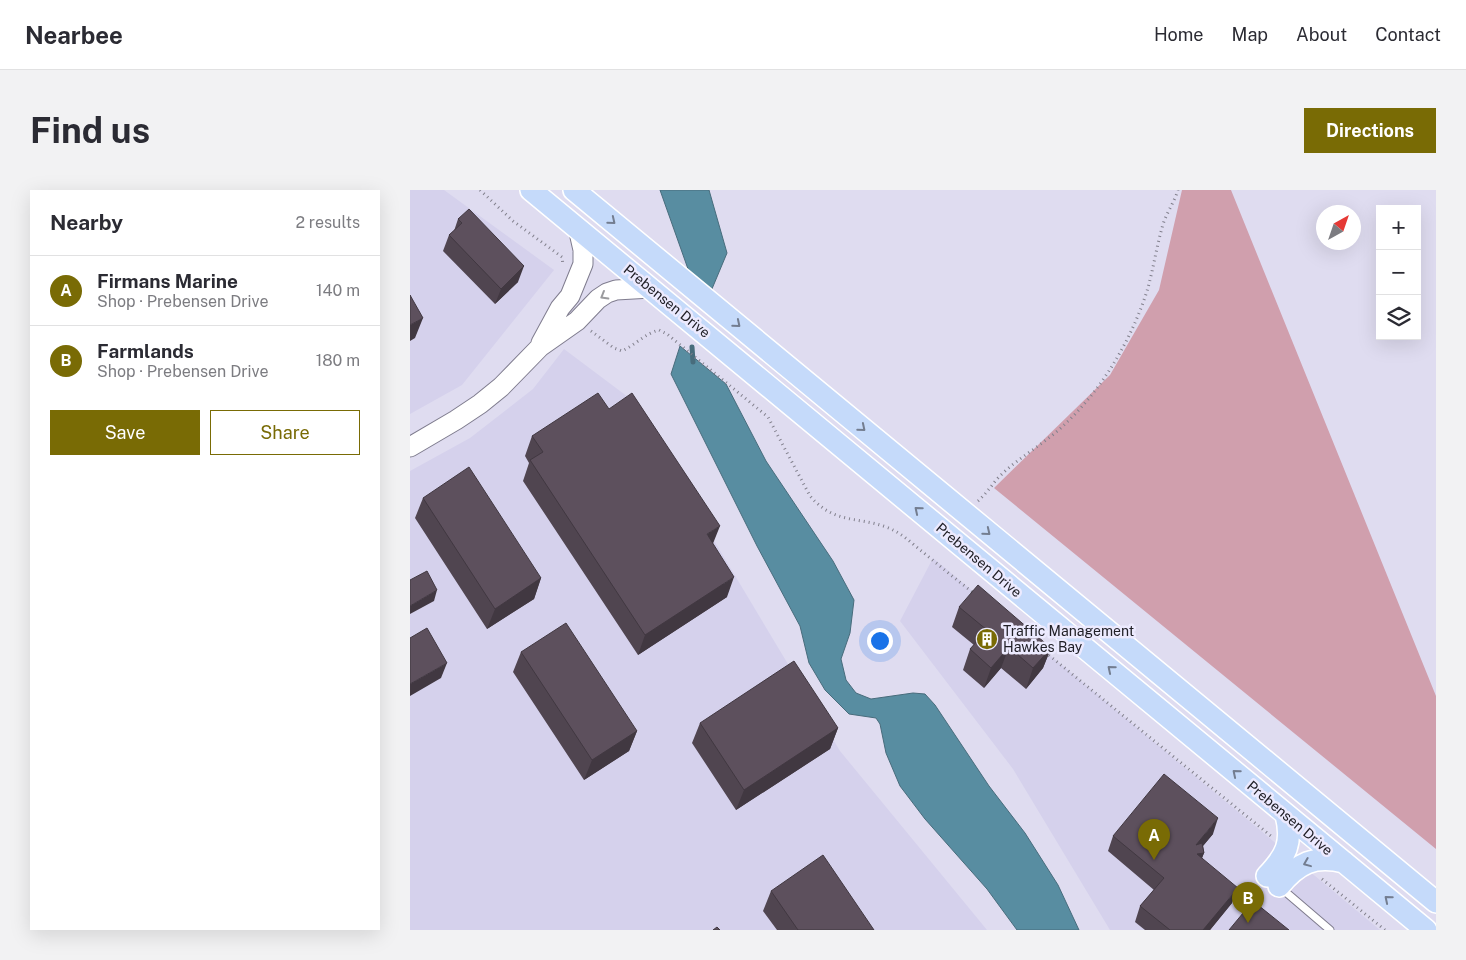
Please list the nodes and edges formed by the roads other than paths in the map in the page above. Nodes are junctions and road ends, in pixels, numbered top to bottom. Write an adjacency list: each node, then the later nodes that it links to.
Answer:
1 (531, 190): 3 (main road, Prebensen Drive)
2 (574, 190): 10 (main road, Prebensen Drive, one-way to 10)
3 (578, 228): 4 (main road, Prebensen Drive); 5 (main road)
4 (651, 288): 5 (main road, one-way to 5); 7 (main road, Prebensen Drive, one-way to 4)
5 (540, 346): 6 (main road)
6 (410, 447)
7 (1286, 815): 8 (main road, Prebensen Drive); 9 (main road)
8 (1344, 862): 9 (main road, one-way to 9); 12 (main road, Prebensen Drive, one-way to 8)
9 (1273, 881): 11 (lane)
10 (1436, 902)
11 (1330, 930)
12 (1426, 930)

